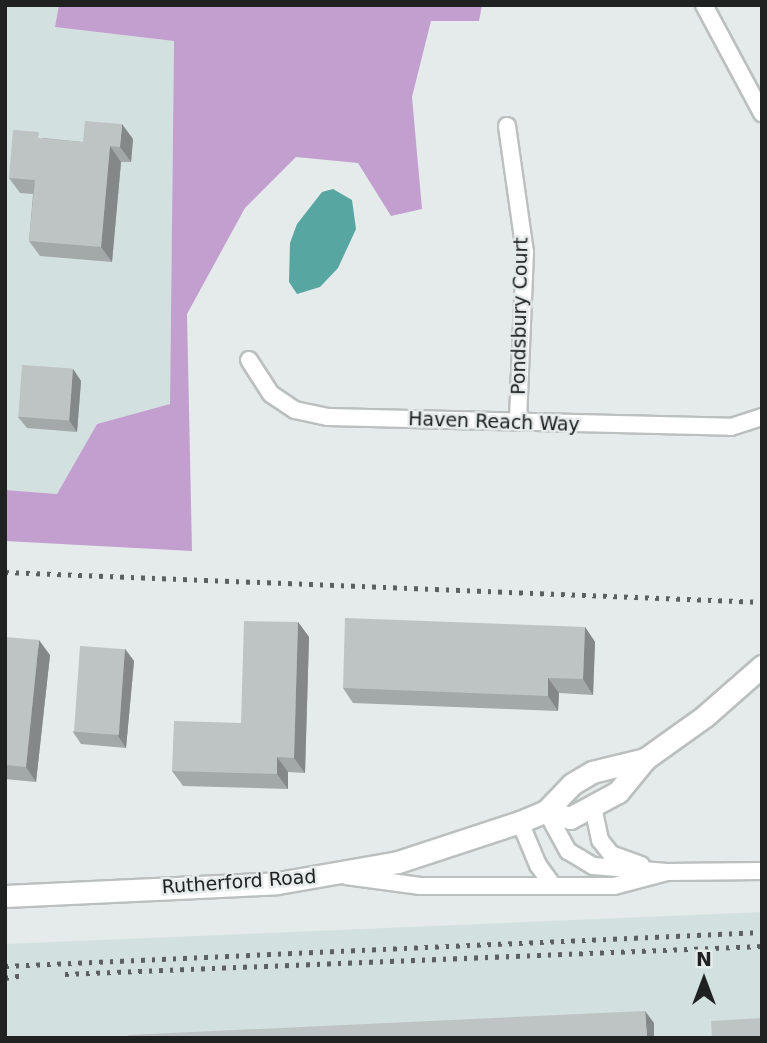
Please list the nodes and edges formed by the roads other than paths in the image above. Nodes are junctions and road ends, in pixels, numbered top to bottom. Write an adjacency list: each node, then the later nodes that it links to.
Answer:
1 (704, 5): 2 (street)
2 (762, 113)
3 (507, 126): 6 (street, Pondsbury Court)
4 (249, 360): 6 (street, Haven Reach Way)
5 (762, 416): 6 (street, Haven Reach Way)
6 (518, 422)
7 (762, 666): 8 (street, Rutherford Road)
8 (645, 759): 9 (street, Rutherford Road); 10 (street, Rutherford Road)
9 (593, 807): 10 (street, Rutherford Road); 13 (street)
10 (546, 811): 11 (street, Rutherford Road); 13 (street)
11 (520, 822): 14 (street, Rutherford Road); 15 (street)
12 (762, 871): 13 (street)
13 (667, 872): 15 (street)
14 (333, 874): 15 (street); 16 (street, Rutherford Road)
15 (553, 886)
16 (5, 896)

